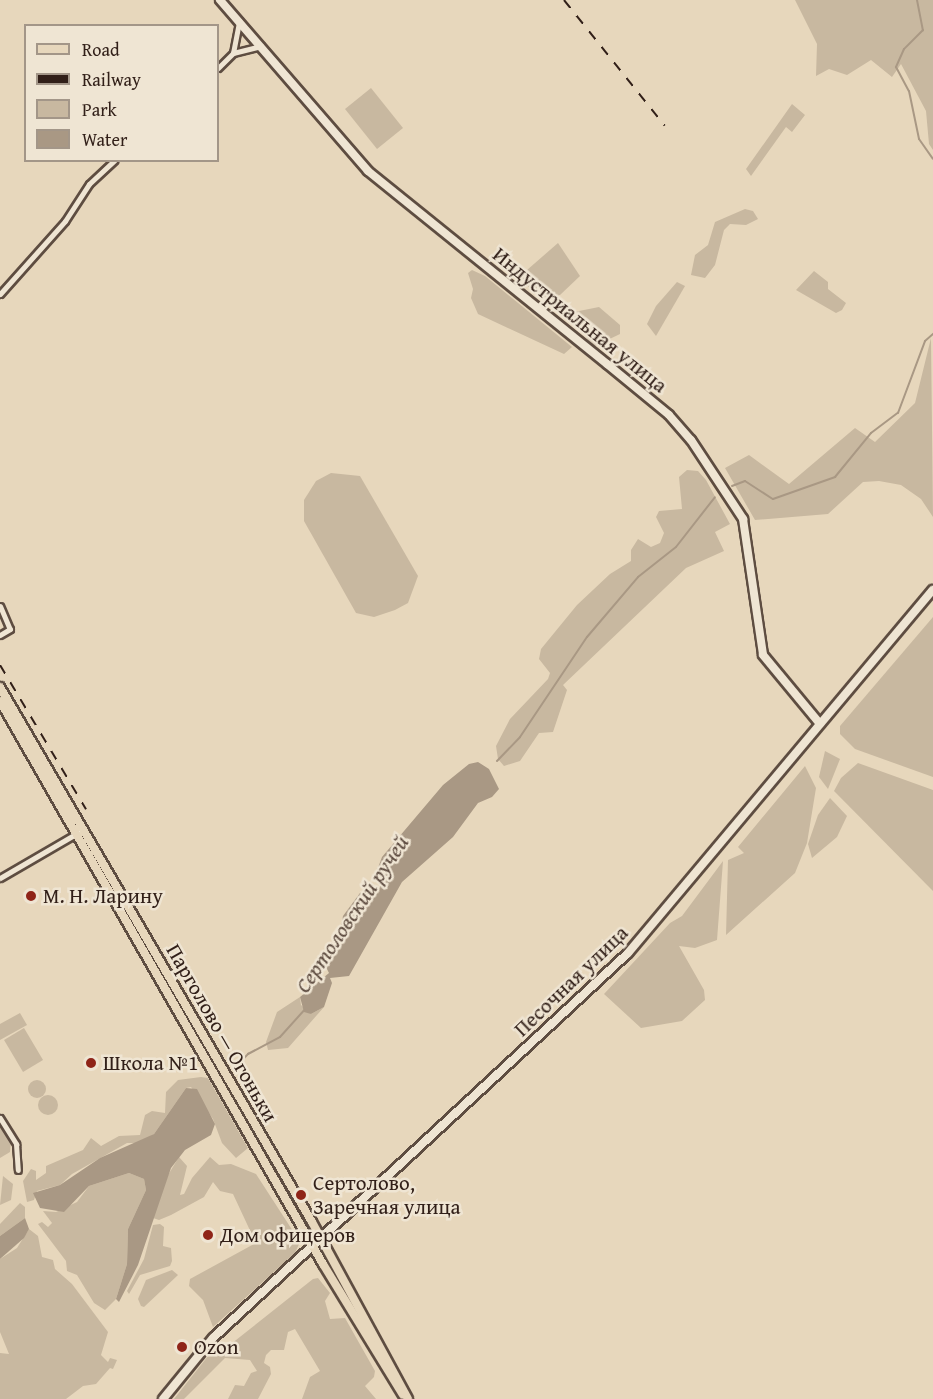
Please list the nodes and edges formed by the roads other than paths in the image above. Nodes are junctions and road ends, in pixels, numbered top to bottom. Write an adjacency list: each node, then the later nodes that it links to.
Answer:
1 (220, 0): 2 (main road, Индустриальная улица)
2 (239, 21): 3 (main road, Индустриальная улица); 4 (street)
3 (261, 46): 4 (street); 13 (main road, Индустриальная улица)
4 (232, 53): 5 (street)
5 (219, 67)
6 (113, 162): 7 (street)
7 (0, 294)
8 (933, 590): 13 (main road, Песочная улица)
9 (0, 606): 10 (street)
10 (0, 635)
11 (0, 687): 14 (main road, Парголово — Огоньки)
12 (0, 701): 14 (main road, Парголово — Огоньки)
13 (820, 724): 18 (main road, Песочная улица)
14 (80, 832): 15 (street); 18 (main road, Парголово — Огоньки); 19 (main road, Парголово — Огоньки)
15 (0, 878)
16 (0, 1118): 17 (street)
17 (18, 1170)
18 (321, 1239): 19 (main road, Песочная улица); 21 (main road, Парголово — Огоньки)
19 (314, 1246): 20 (main road, Песочная улица); 21 (main road, Парголово — Огоньки)
20 (163, 1399)
21 (407, 1399)

